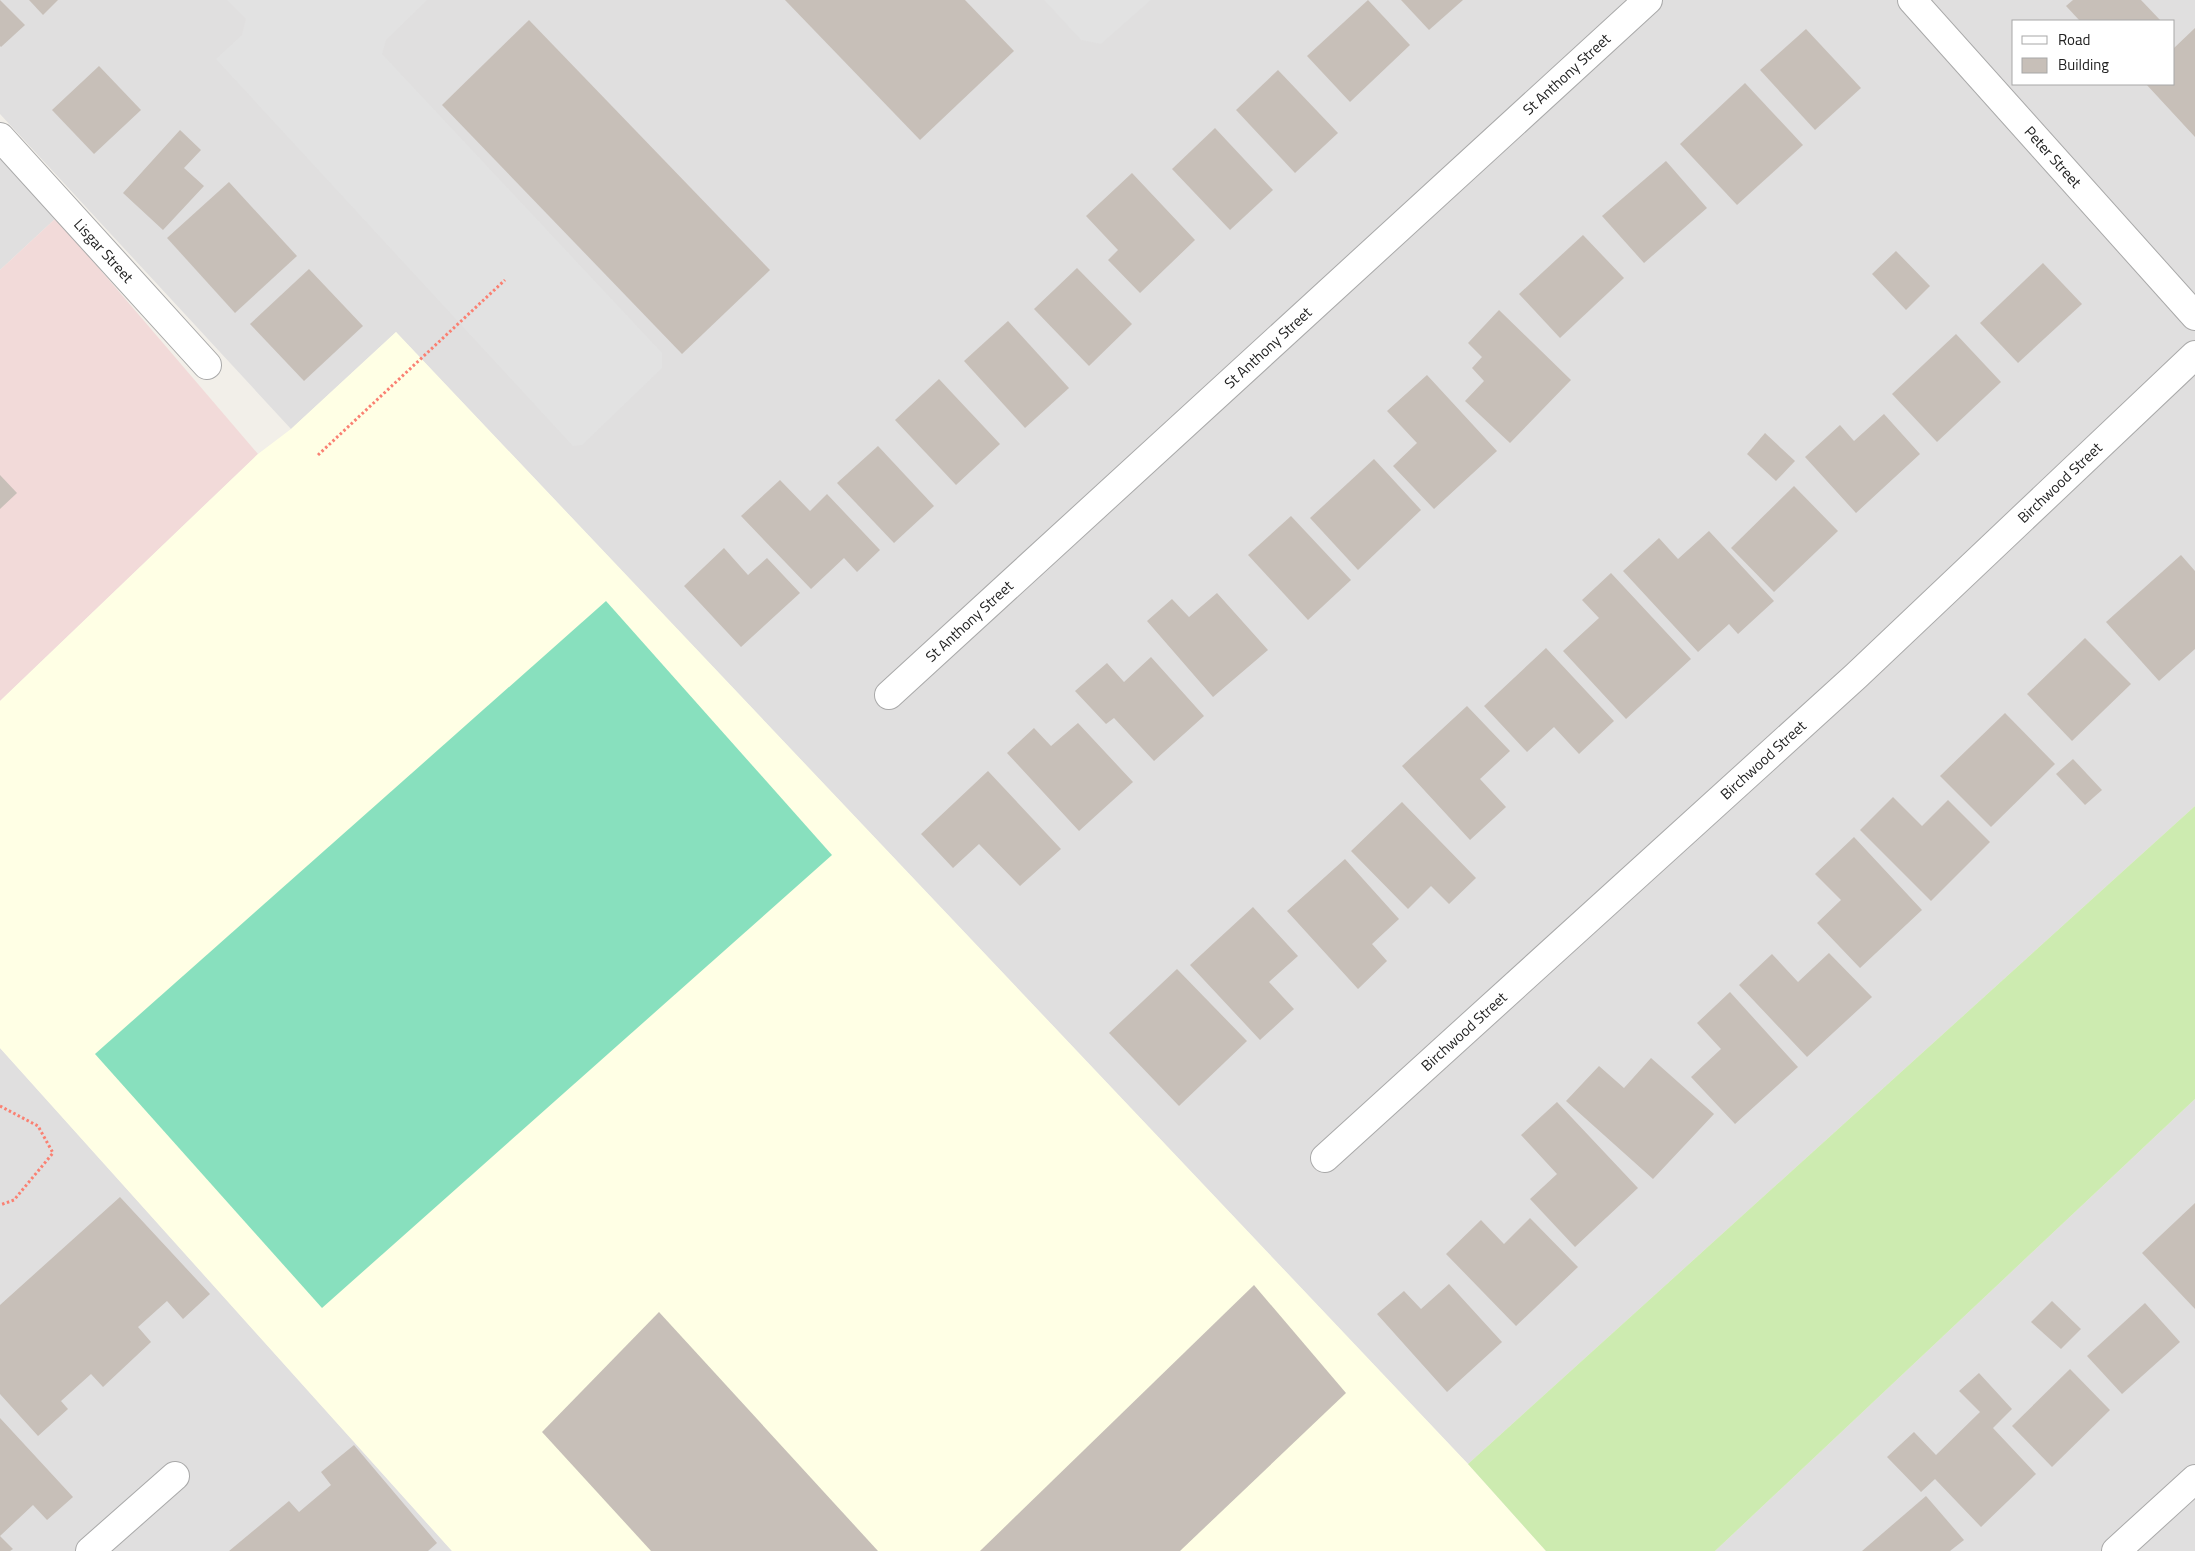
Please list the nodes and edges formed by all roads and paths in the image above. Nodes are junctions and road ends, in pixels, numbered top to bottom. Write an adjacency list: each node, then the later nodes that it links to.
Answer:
1 (1648, 0): 9 (street, St Anthony Street)
2 (1912, 0): 5 (street, Peter Street)
3 (0, 137): 7 (street, Lisgar Street)
4 (504, 280): 8 (path)
5 (2195, 316)
6 (2195, 355): 11 (street, Birchwood Street)
7 (207, 365)
8 (318, 455)
9 (888, 695)
10 (0, 1106): 12 (path)
11 (1326, 1158)
12 (0, 1205)
13 (175, 1476): 15 (street)
14 (2195, 1479): 16 (street)
15 (90, 1551)
16 (2116, 1551)

